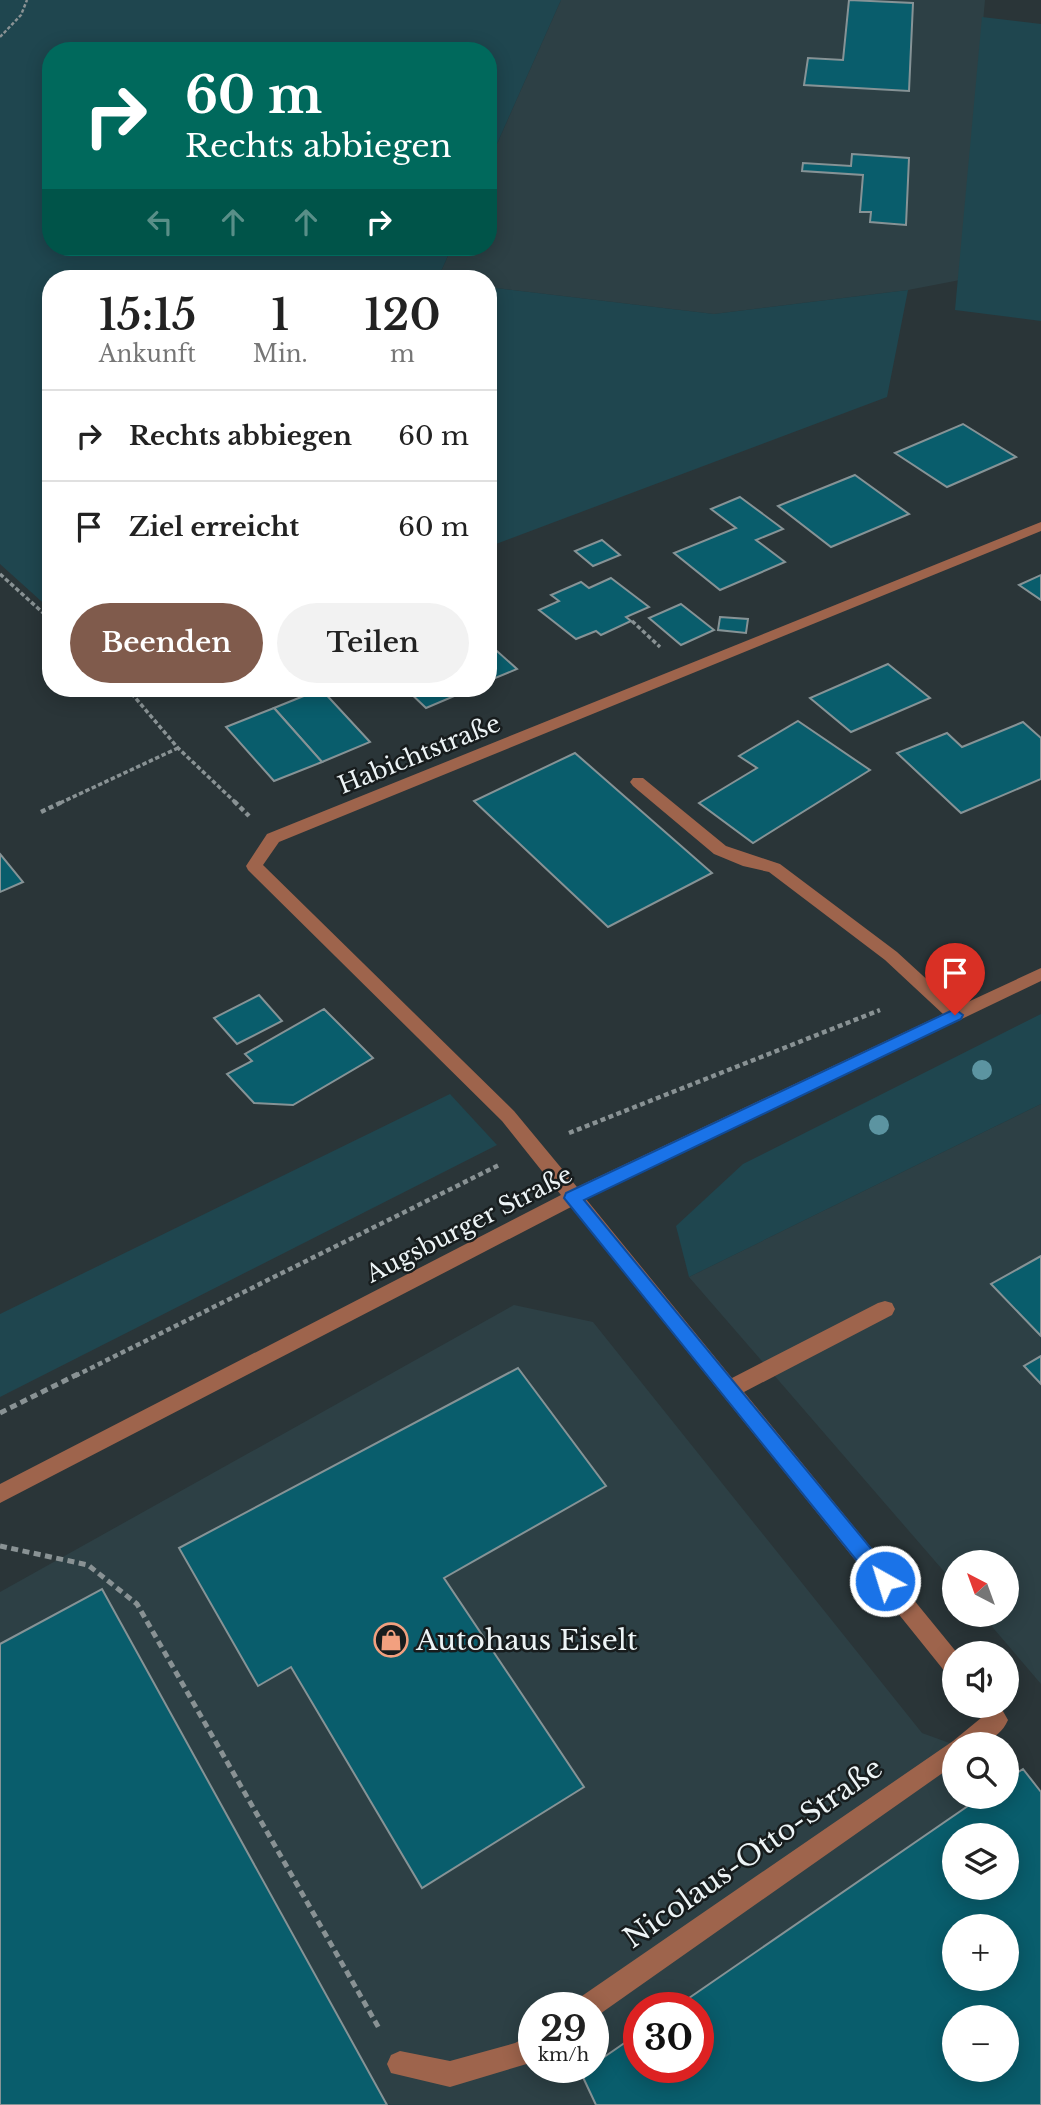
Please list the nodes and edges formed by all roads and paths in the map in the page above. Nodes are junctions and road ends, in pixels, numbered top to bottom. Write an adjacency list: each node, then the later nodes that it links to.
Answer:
1 (27, 0): 2 (path)
2 (0, 37)
3 (1041, 526): 10 (street, Habichtstraße)
4 (0, 574): 5 (path)
5 (42, 612)
6 (135, 697): 7 (path)
7 (178, 748): 9 (path); 10 (path)
8 (638, 782): 12 (street)
9 (41, 812)
10 (273, 838): 13 (street)
11 (1041, 974): 12 (street, Augsburger Straße)
12 (955, 1015): 13 (street, Augsburger Straße)
13 (572, 1198): 15 (street); 16 (street, Augsburger Straße)
14 (885, 1309): 15 (street)
15 (730, 1389): 18 (street)
16 (0, 1493)
17 (0, 1546): 24 (path)
18 (942, 1651)
19 (996, 1718): 20 (street)
20 (981, 1732)
21 (942, 1759): 22 (street, Nicolaus-Otto-Straße)
22 (609, 1992)
23 (518, 2055): 24 (street)
24 (400, 2064)

